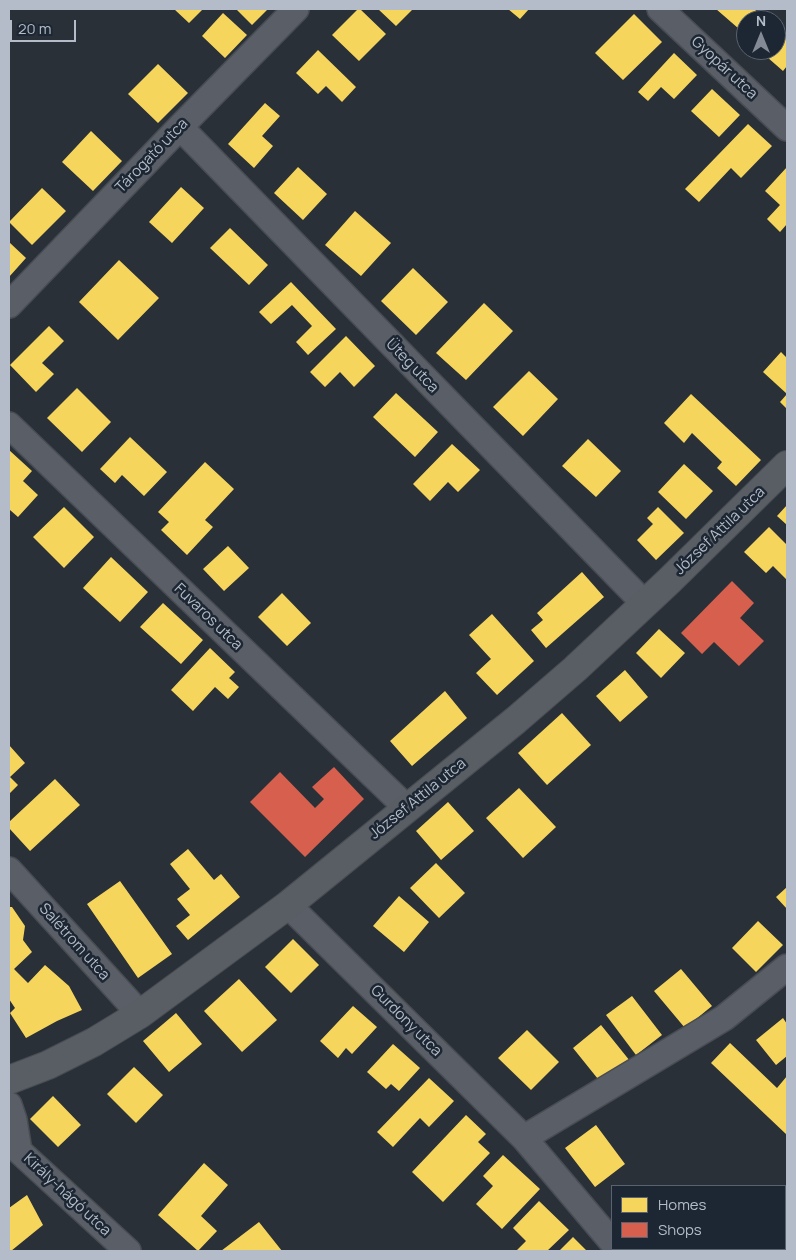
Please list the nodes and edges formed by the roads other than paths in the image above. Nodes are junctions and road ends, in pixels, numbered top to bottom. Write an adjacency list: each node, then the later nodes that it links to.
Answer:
1 (296, 9): 3 (street, Tárogató utca)
2 (660, 9): 4 (street, Gyopár utca)
3 (180, 127): 5 (street, Tárogató utca); 8 (street, Üteg utca)
4 (787, 128)
5 (9, 305)
6 (9, 425): 9 (street, Fuvaros utca)
7 (787, 466): 8 (street, József Attila utca)
8 (644, 604): 9 (street, József Attila utca)
9 (407, 808): 11 (street, József Attila utca)
10 (9, 870): 13 (street, Salétrom utca)
11 (288, 904): 13 (street, József Attila utca); 16 (street, Gurdony utca)
12 (787, 967): 16 (street)
13 (140, 1014): 14 (street, József Attila utca)
14 (9, 1080)
15 (9, 1105): 18 (street, Király-hágó utca)
16 (524, 1138): 17 (street, Gurdony utca)
17 (611, 1241)
18 (128, 1251)

